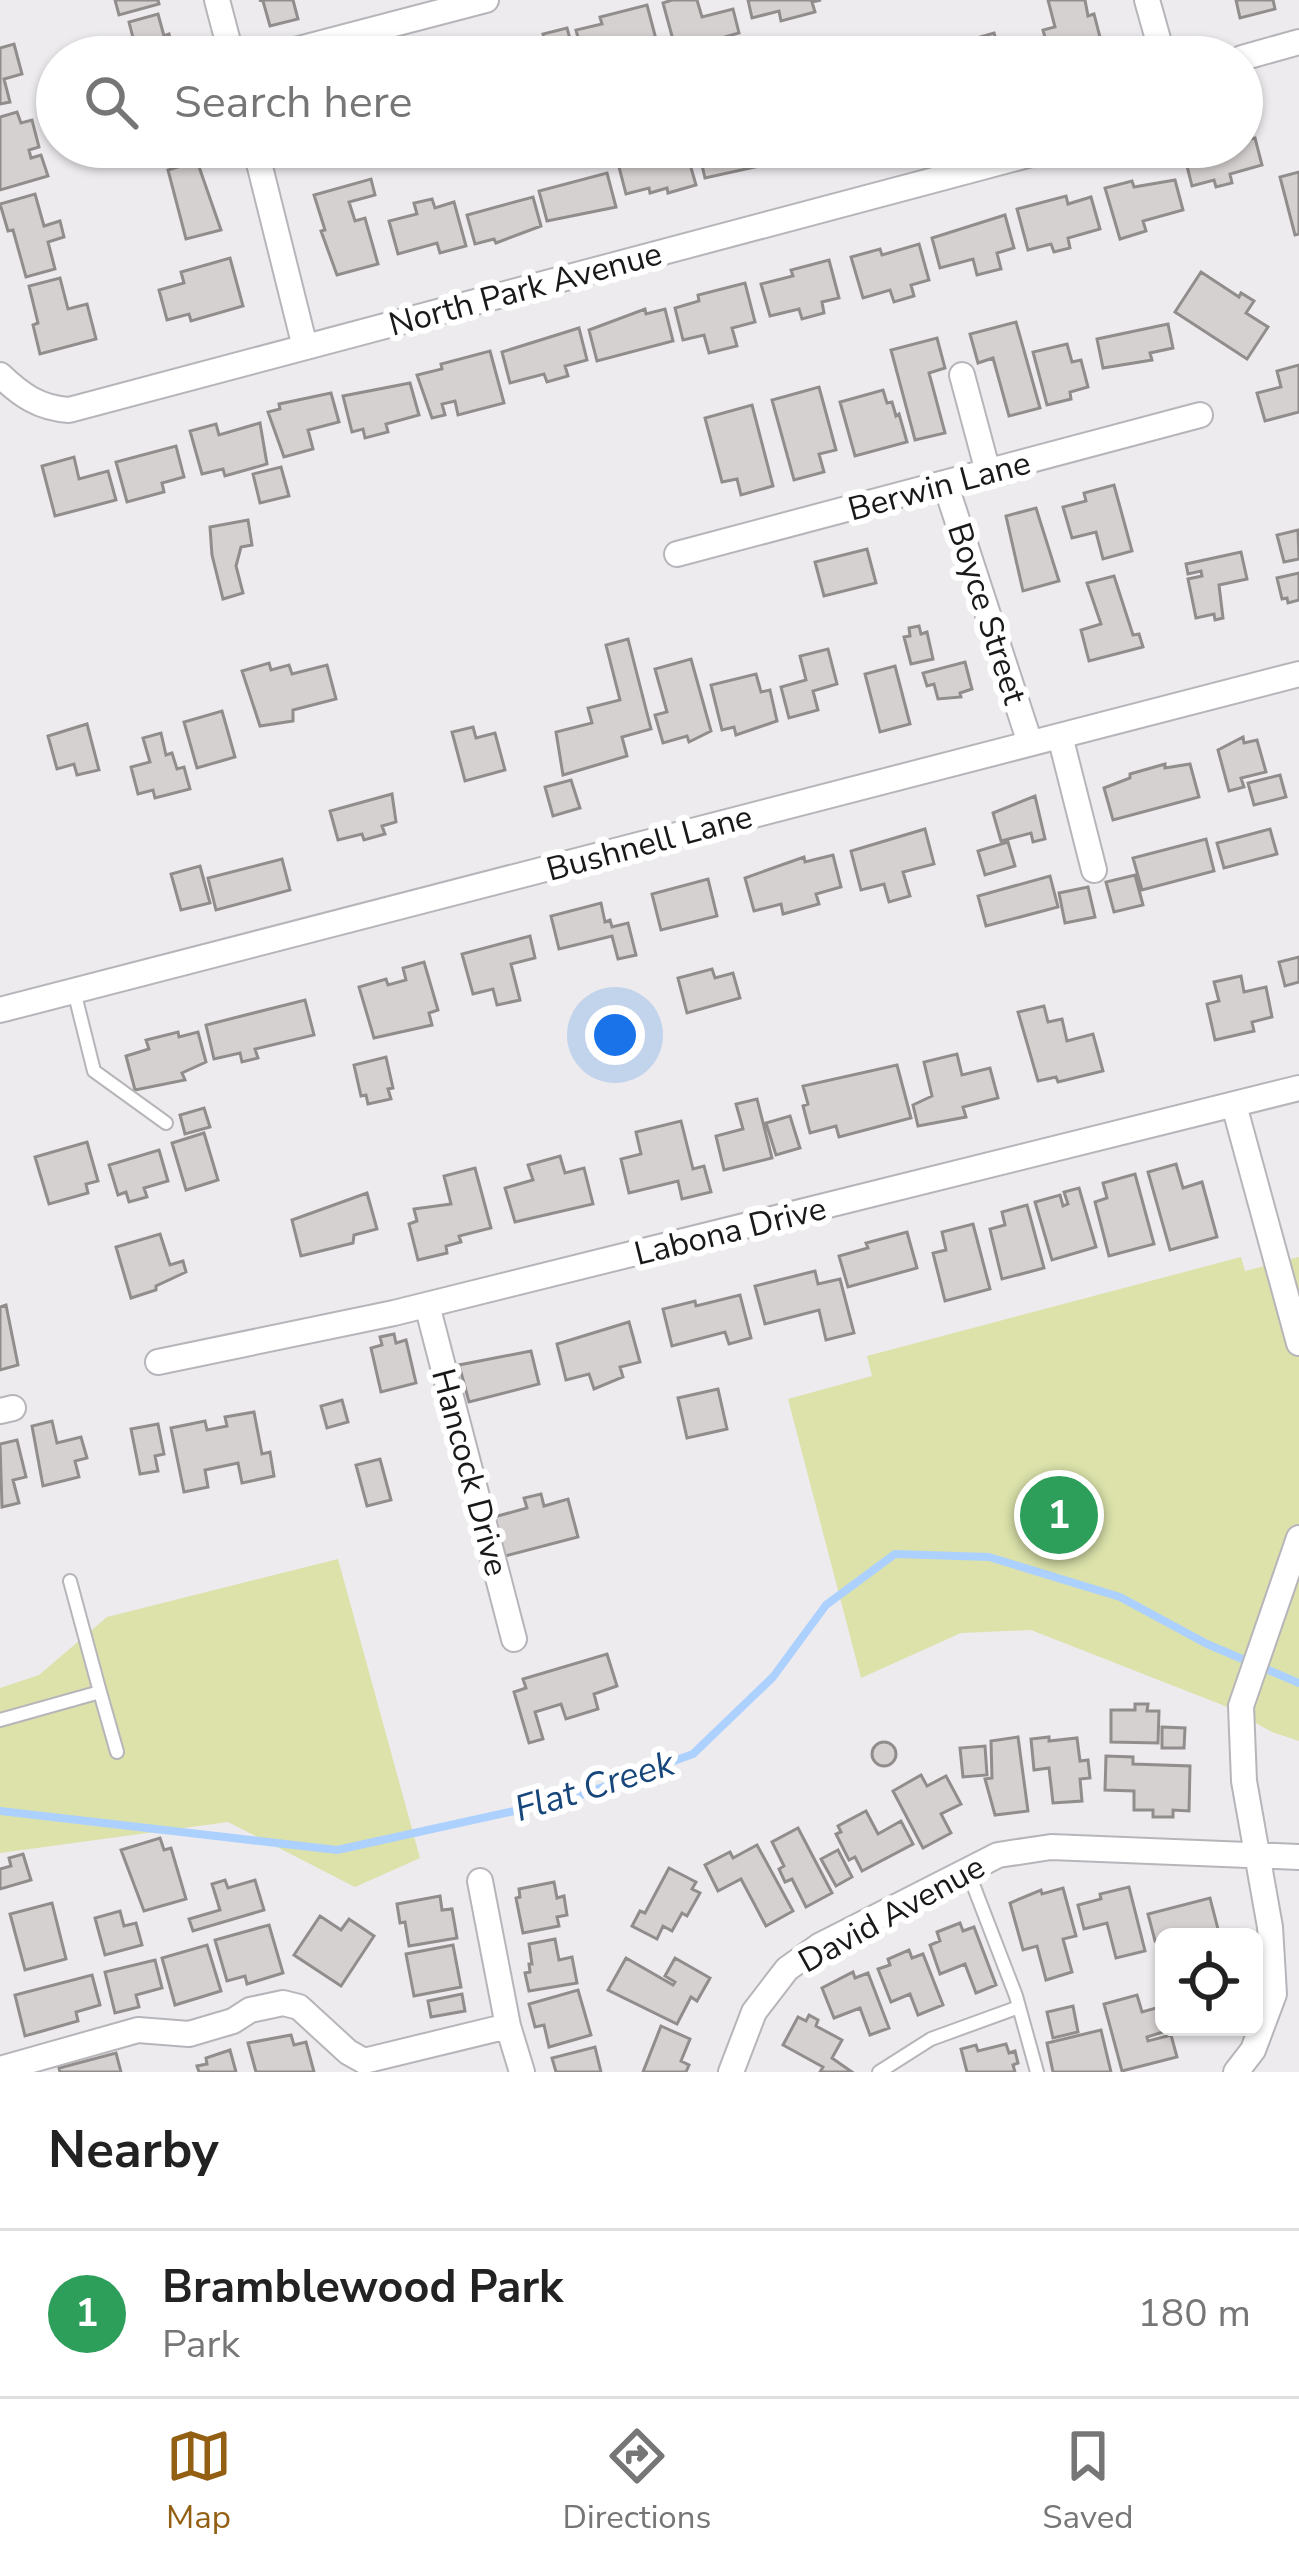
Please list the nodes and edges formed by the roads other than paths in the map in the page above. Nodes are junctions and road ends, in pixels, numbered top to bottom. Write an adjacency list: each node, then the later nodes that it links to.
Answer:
1 (217, 0): 3 (street)
2 (486, 0): 4 (street)
3 (226, 36)
4 (348, 36)
5 (1299, 41): 6 (street)
6 (1263, 52)
7 (260, 168): 9 (street)
8 (979, 168): 9 (street, North Park Avenue)
9 (304, 347): 10 (street, North Park Avenue)
10 (0, 375)
11 (962, 375): 13 (street)
12 (1201, 415): 13 (street, Berwin Lane)
13 (988, 472): 14 (street, Berwin Lane)
14 (945, 483): 15 (street, Berwin Lane); 18 (street, Boyce Street)
15 (677, 554)
16 (1299, 674): 17 (street, Bushnell Lane)
17 (1060, 736): 18 (street, Bushnell Lane); 19 (street)
18 (1030, 743): 20 (street, Bushnell Lane)
19 (1094, 870)
20 (74, 991): 21 (street, Bushnell Lane); 24 (lane)
21 (0, 1010)
22 (1299, 1088): 23 (street, Labona Drive)
23 (1234, 1105): 25 (street, Labona Drive); 26 (street)
24 (166, 1123)
25 (428, 1305): 27 (street, Labona Drive); 30 (street, Hancock Drive)
26 (1299, 1343)
27 (158, 1362)
28 (1299, 1538): 34 (street)
29 (70, 1581): 31 (lane)
30 (514, 1639)
31 (100, 1692): 32 (lane); 33 (lane)
32 (0, 1720)
33 (117, 1752)
34 (1256, 1855): 35 (street, David Avenue); 36 (street, David Avenue); 45 (street)
35 (1299, 1857)
36 (967, 1868): 38 (lane); 42 (street, David Avenue)
37 (480, 1881): 39 (street)
38 (1019, 2007): 43 (lane); 44 (lane)
39 (508, 2026): 40 (street); 41 (street)
40 (0, 2069)
41 (522, 2072)
42 (730, 2072)
43 (879, 2072)
44 (1037, 2072)
45 (1237, 2072)

